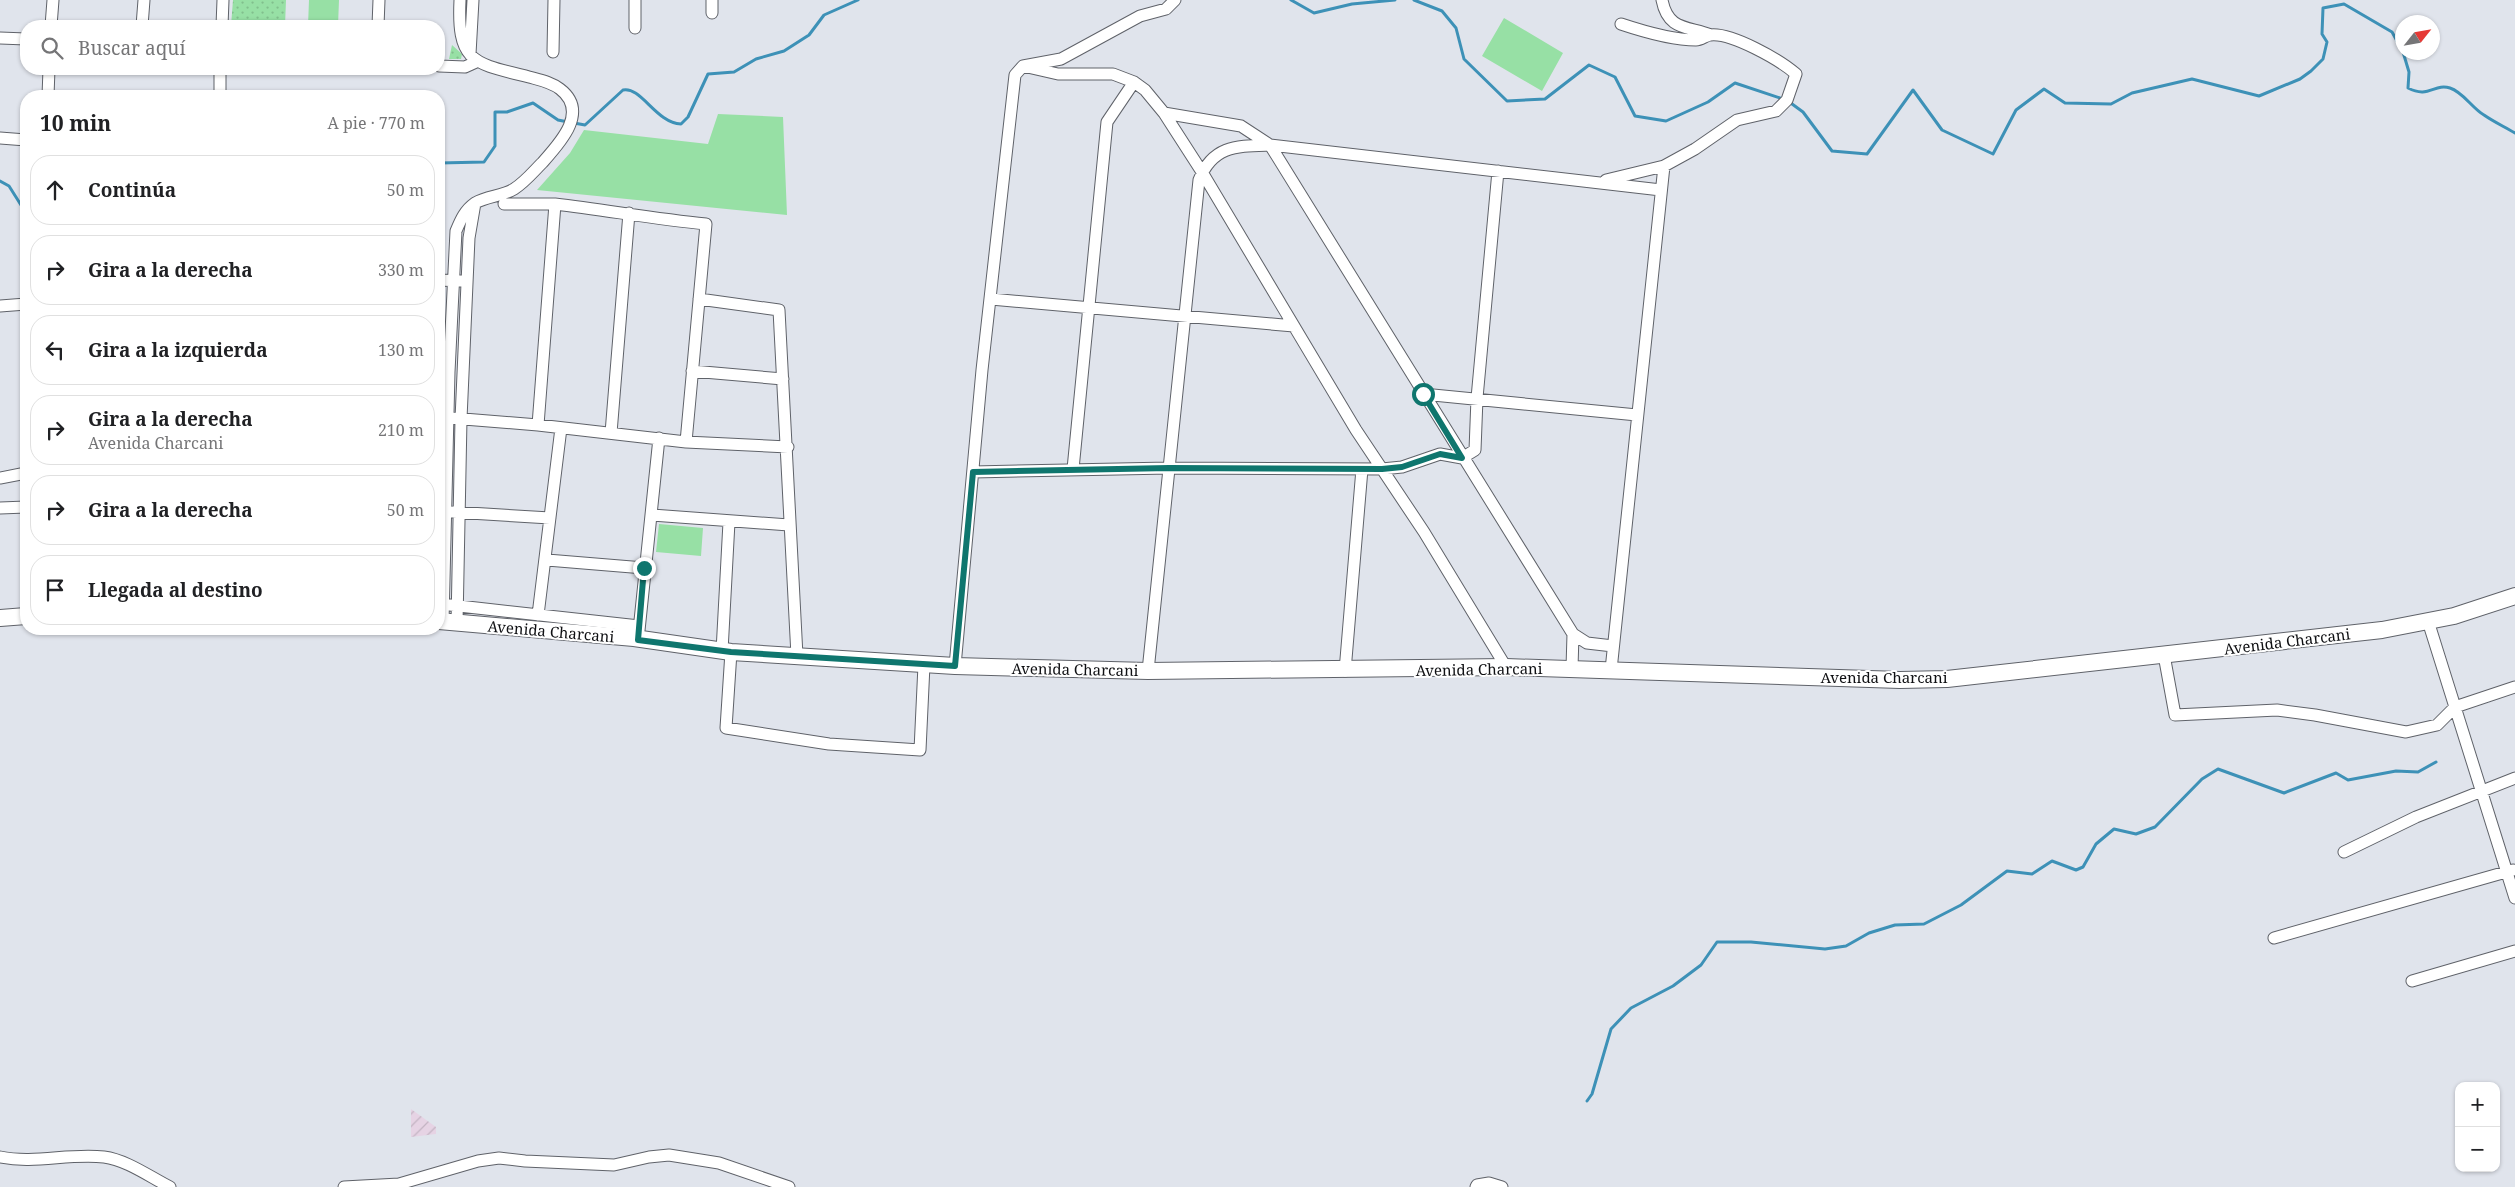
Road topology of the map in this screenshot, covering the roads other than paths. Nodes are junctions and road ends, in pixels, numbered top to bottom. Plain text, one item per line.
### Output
1 (53, 0) edge
2 (144, 0) edge
3 (223, 0) edge
4 (380, 0) edge
5 (460, 0) edge
6 (473, 0) edge
7 (554, 0) edge
8 (635, 0) edge
9 (712, 0) edge
10 (1175, 0) edge
11 (1662, 0) edge
12 (712, 13) dead end
13 (51, 20) edge
14 (142, 20) edge
15 (222, 20) edge
16 (378, 20) edge
17 (1621, 24) dead end
18 (635, 28) dead end
19 (1711, 35) junction
20 (0, 38) edge
21 (20, 40) edge
22 (553, 52) dead end
23 (473, 58) junction
24 (445, 66) edge
25 (1023, 66) junction
26 (49, 75) edge
27 (220, 75) edge
28 (1134, 82) junction
29 (48, 90) edge
30 (220, 90) edge
31 (1164, 113) junction
32 (0, 138) edge
33 (20, 140) edge
34 (1270, 145) junction
35 (1664, 166) junction
36 (1498, 171) junction
37 (1202, 172) junction
38 (1600, 182) junction
39 (1661, 190) junction
40 (476, 203) junction
41 (504, 204) dead end
42 (555, 204) junction
43 (629, 213) junction
44 (445, 280) edge
45 (455, 281) junction
46 (467, 281) junction
47 (699, 299) junction
48 (991, 299) junction
49 (20, 304) edge
50 (0, 306) edge
51 (1088, 308) junction
52 (1186, 317) junction
53 (1294, 326) junction
54 (445, 364) edge
55 (692, 371) junction
56 (445, 372) edge
57 (463, 373) junction
58 (783, 379) junction
59 (1423, 394) junction
60 (1477, 398) junction
61 (1637, 414) junction
62 (445, 418) edge
63 (461, 419) junction
64 (538, 425) junction
65 (560, 428) junction
66 (611, 433) junction
67 (659, 438) junction
68 (686, 442) junction
69 (788, 447) junction
70 (1462, 458) junction
71 (1169, 468) junction
72 (1072, 469) junction
73 (1362, 469) junction
74 (1382, 469) junction
75 (973, 472) junction
76 (20, 474) edge
77 (0, 478) edge
78 (20, 507) edge
79 (0, 508) edge
80 (445, 511) edge
81 (459, 512) junction
82 (652, 515) junction
83 (550, 518) junction
84 (729, 522) junction
85 (789, 525) junction
86 (546, 560) junction
87 (644, 568) junction
88 (2515, 596) edge
89 (445, 604) edge
90 (457, 606) junction
91 (538, 615) junction
92 (20, 616) edge
93 (0, 618) edge
94 (2428, 621) junction
95 (446, 622) edge
96 (638, 633) junction
97 (1572, 634) junction
98 (1612, 646) junction
99 (726, 651) junction
100 (2164, 655) junction
101 (797, 656) junction
102 (924, 665) junction
103 (955, 666) junction
104 (1506, 667) junction
105 (1572, 668) junction
106 (1611, 670) junction
107 (1148, 671) junction
108 (1344, 671) junction
109 (2515, 688) edge
110 (2455, 707) junction
111 (2515, 778) edge
112 (2481, 790) junction
113 (2344, 852) dead end
114 (2511, 871) edge
115 (2515, 898) edge
116 (2274, 938) dead end
117 (2515, 951) edge
118 (2412, 981) dead end
119 (0, 1157) edge
120 (170, 1187) edge
121 (344, 1187) edge
122 (789, 1187) edge
123 (1476, 1187) edge
124 (1502, 1187) edge

1 - 13 street
2 - 14 street
3 - 15 street
4 - 16 street
5 - 23 street
6 - 23 street
7 - 22 street
8 - 18 street
9 - 12 street
10 - 25 street
11 - 19 street
17 - 19 street
19 - 35 street
20 - 21 street
23 - 24 street
23 - 40 street
25 - 28 street
25 - 48 street
26 - 29 street
27 - 30 street
28 - 31 street
28 - 51 street
31 - 34 street
31 - 37 street
32 - 33 street
34 - 36 street
34 - 37 street
34 - 59 street
35 - 38 street
35 - 39 street
36 - 38 street
36 - 60 street
37 - 52 street
37 - 53 street
38 - 39 street
39 - 61 street
40 - 45 street
40 - 46 street
41 - 42 street
42 - 43 street
42 - 64 street
43 - 47 street
43 - 66 street
44 - 45 street
45 - 46 street
45 - 54 street
46 - 57 street
47 - 55 street
47 - 58 street
48 - 51 street
48 - 75 street
49 - 50 street
51 - 52 street
51 - 72 street
52 - 53 street
52 - 71 street
53 - 74 street
55 - 58 street
55 - 68 street
56 - 57 street
57 - 63 street
58 - 69 street
59 - 60 street
59 - 70 street
60 - 61 street
60 - 70 street
61 - 98 street
62 - 63 street
63 - 64 street
63 - 81 street
64 - 65 street
65 - 66 street
65 - 83 street
66 - 67 street
67 - 68 street
67 - 82 street
68 - 69 street
69 - 85 street
70 - 74 street
70 - 97 street
71 - 72 street
71 - 73 street
71 - 107 street
72 - 75 street
73 - 74 street
73 - 108 street
74 - 104 street
75 - 103 street
76 - 77 street
78 - 79 street
80 - 81 street
81 - 83 street
81 - 90 street
82 - 84 street
82 - 87 street
83 - 86 street
84 - 85 street
84 - 99 street
85 - 101 street
86 - 87 street
86 - 91 street
87 - 96 street
88 - 94 main road, Avenida Charcani
89 - 90 street
90 - 91 street
90 - 95 street
91 - 96 street
92 - 93 main road
94 - 100 main road, Avenida Charcani
94 - 110 street
95 - 96 main road, Avenida Charcani
96 - 99 main road, Avenida Charcani
97 - 98 street
97 - 105 street
98 - 106 street
99 - 101 main road, Avenida Charcani
99 - 102 street
100 - 106 main road, Avenida Charcani
100 - 110 street
101 - 102 main road, Avenida Charcani
102 - 103 main road, Avenida Charcani
103 - 107 main road, Avenida Charcani
104 - 105 main road, Avenida Charcani
104 - 108 main road, Avenida Charcani
105 - 106 main road, Avenida Charcani
107 - 108 main road, Avenida Charcani
109 - 110 street
110 - 112 street
111 - 112 street
112 - 113 street
112 - 114 street
114 - 115 street
114 - 116 street
117 - 118 street
119 - 120 street
121 - 122 street
123 - 124 street

